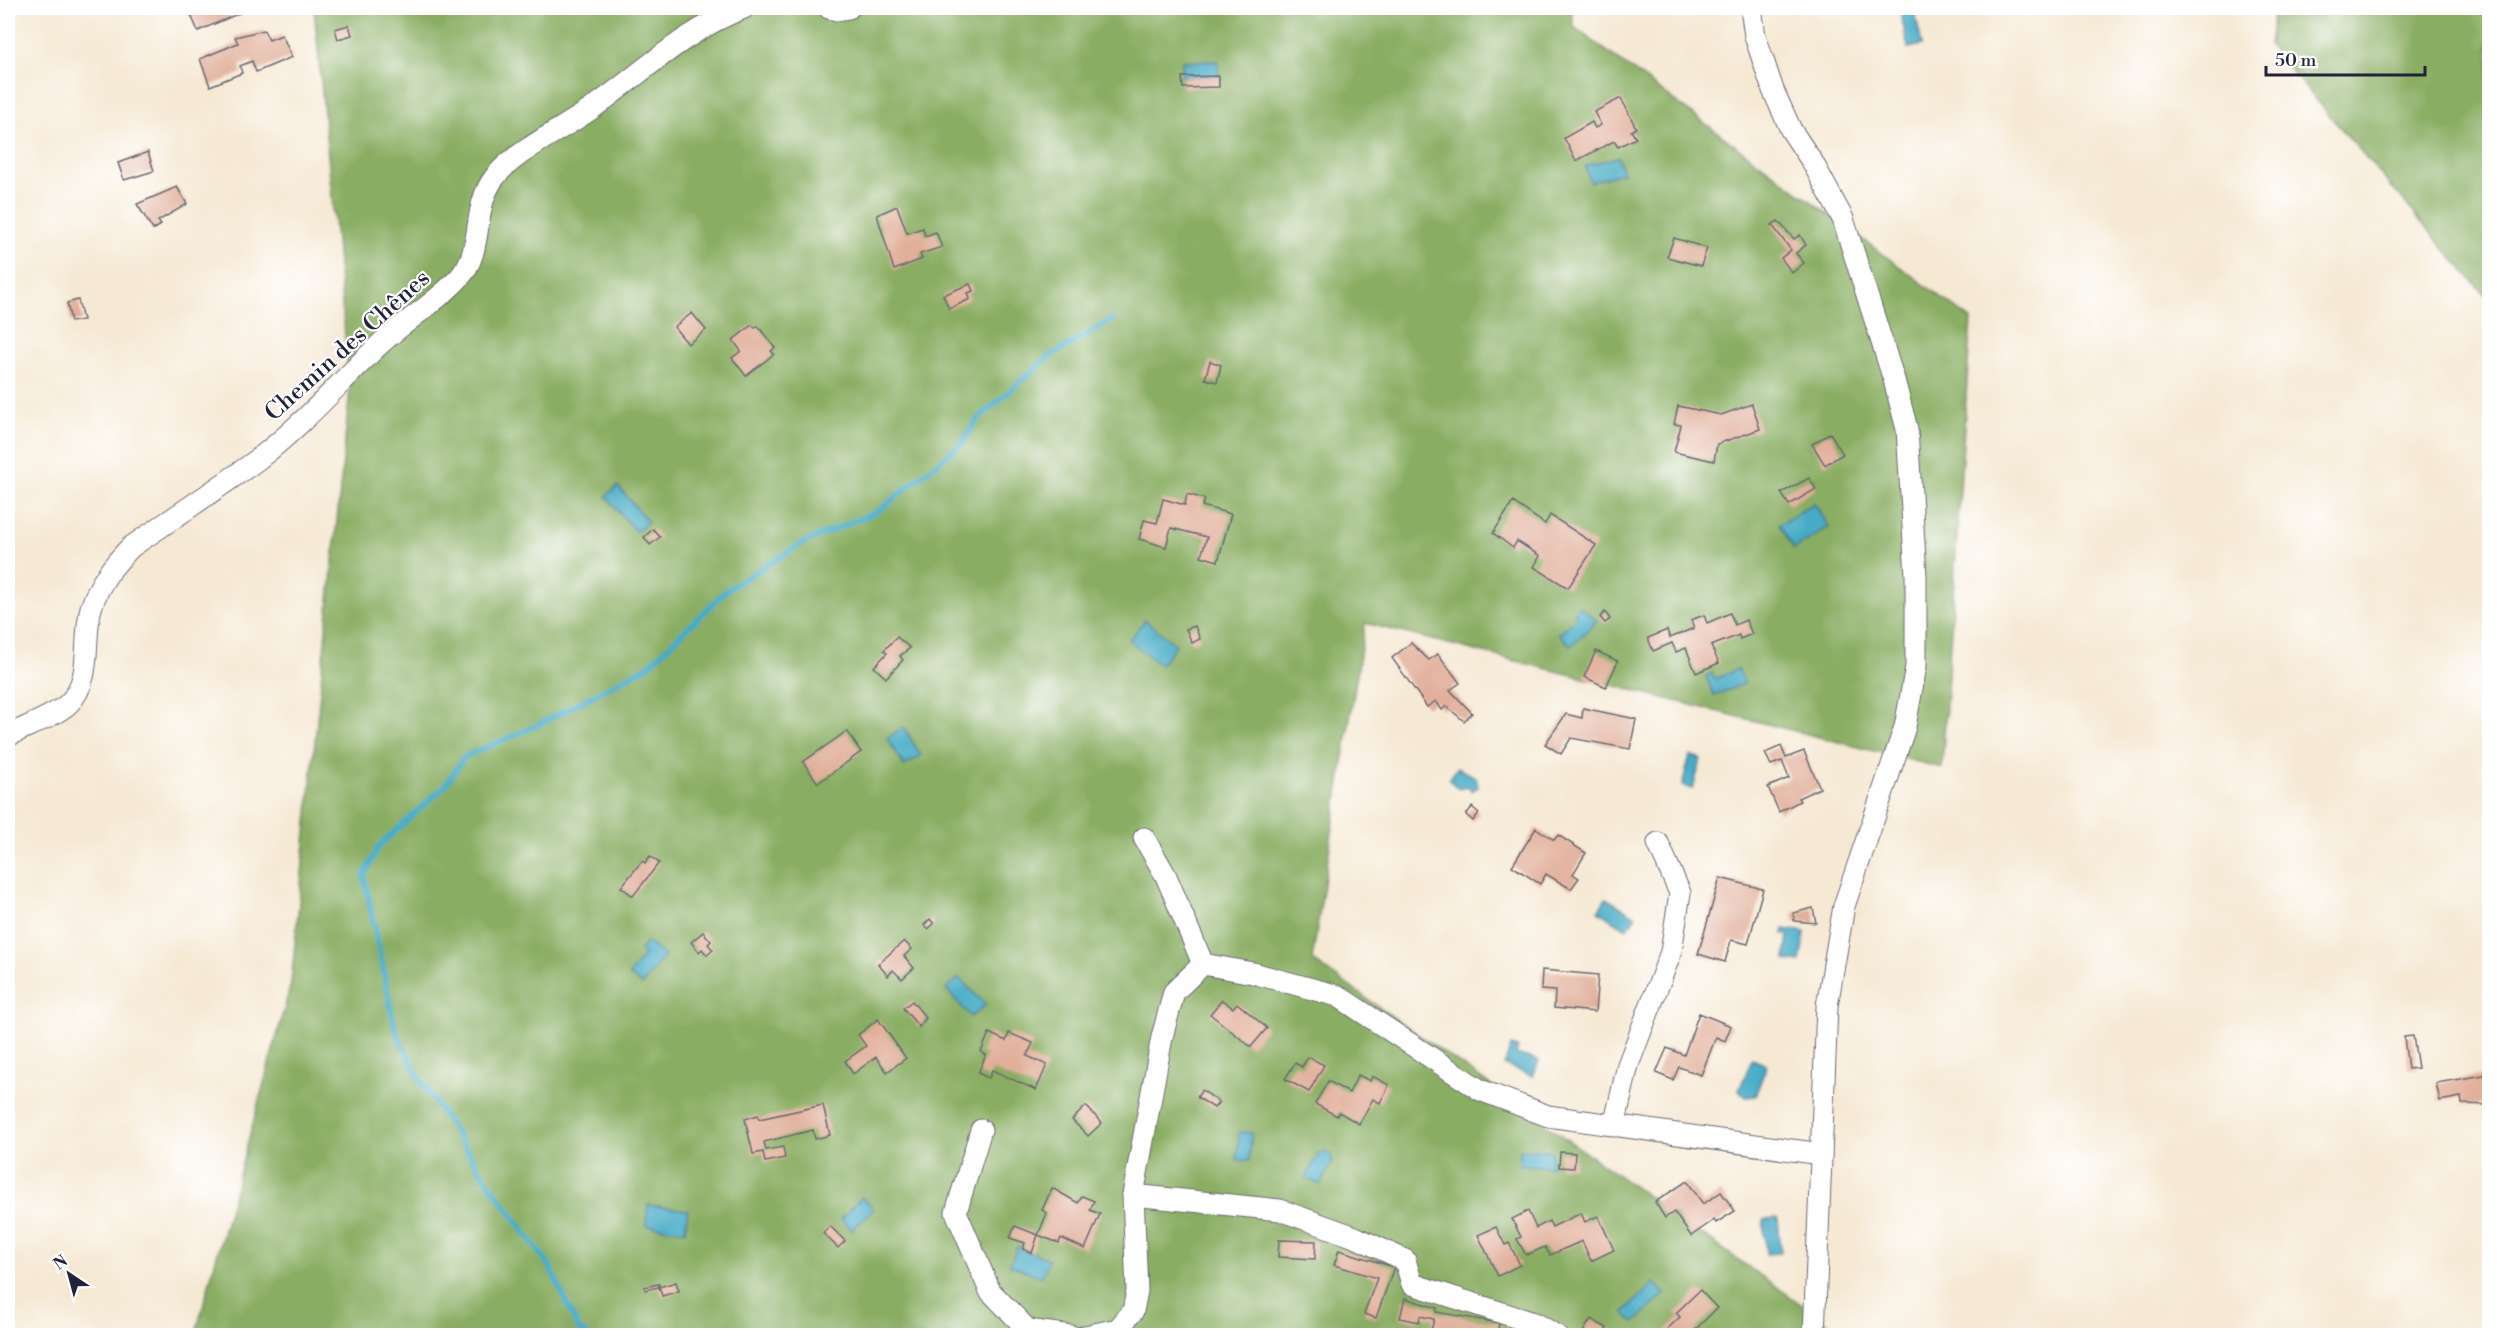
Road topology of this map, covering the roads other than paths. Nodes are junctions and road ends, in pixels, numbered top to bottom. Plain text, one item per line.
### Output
1 (744, 8) edge
2 (829, 8) edge
3 (849, 8) edge
4 (1751, 8) edge
5 (8, 736) edge
6 (1144, 838) dead end
7 (1658, 843) dead end
8 (1203, 964) junction
9 (1614, 1126) junction
10 (981, 1130) dead end
11 (1821, 1154) junction
12 (1133, 1195) junction
13 (1071, 1335) edge
14 (1085, 1335) edge
15 (1557, 1335) edge
16 (1814, 1335) edge

1 - 5 street, Chemin des Chênes
2 - 3 street
4 - 11 street
6 - 8 street
7 - 9 street
8 - 9 street
8 - 12 street
9 - 11 street
10 - 13 street
11 - 16 street
12 - 14 street
12 - 15 street

